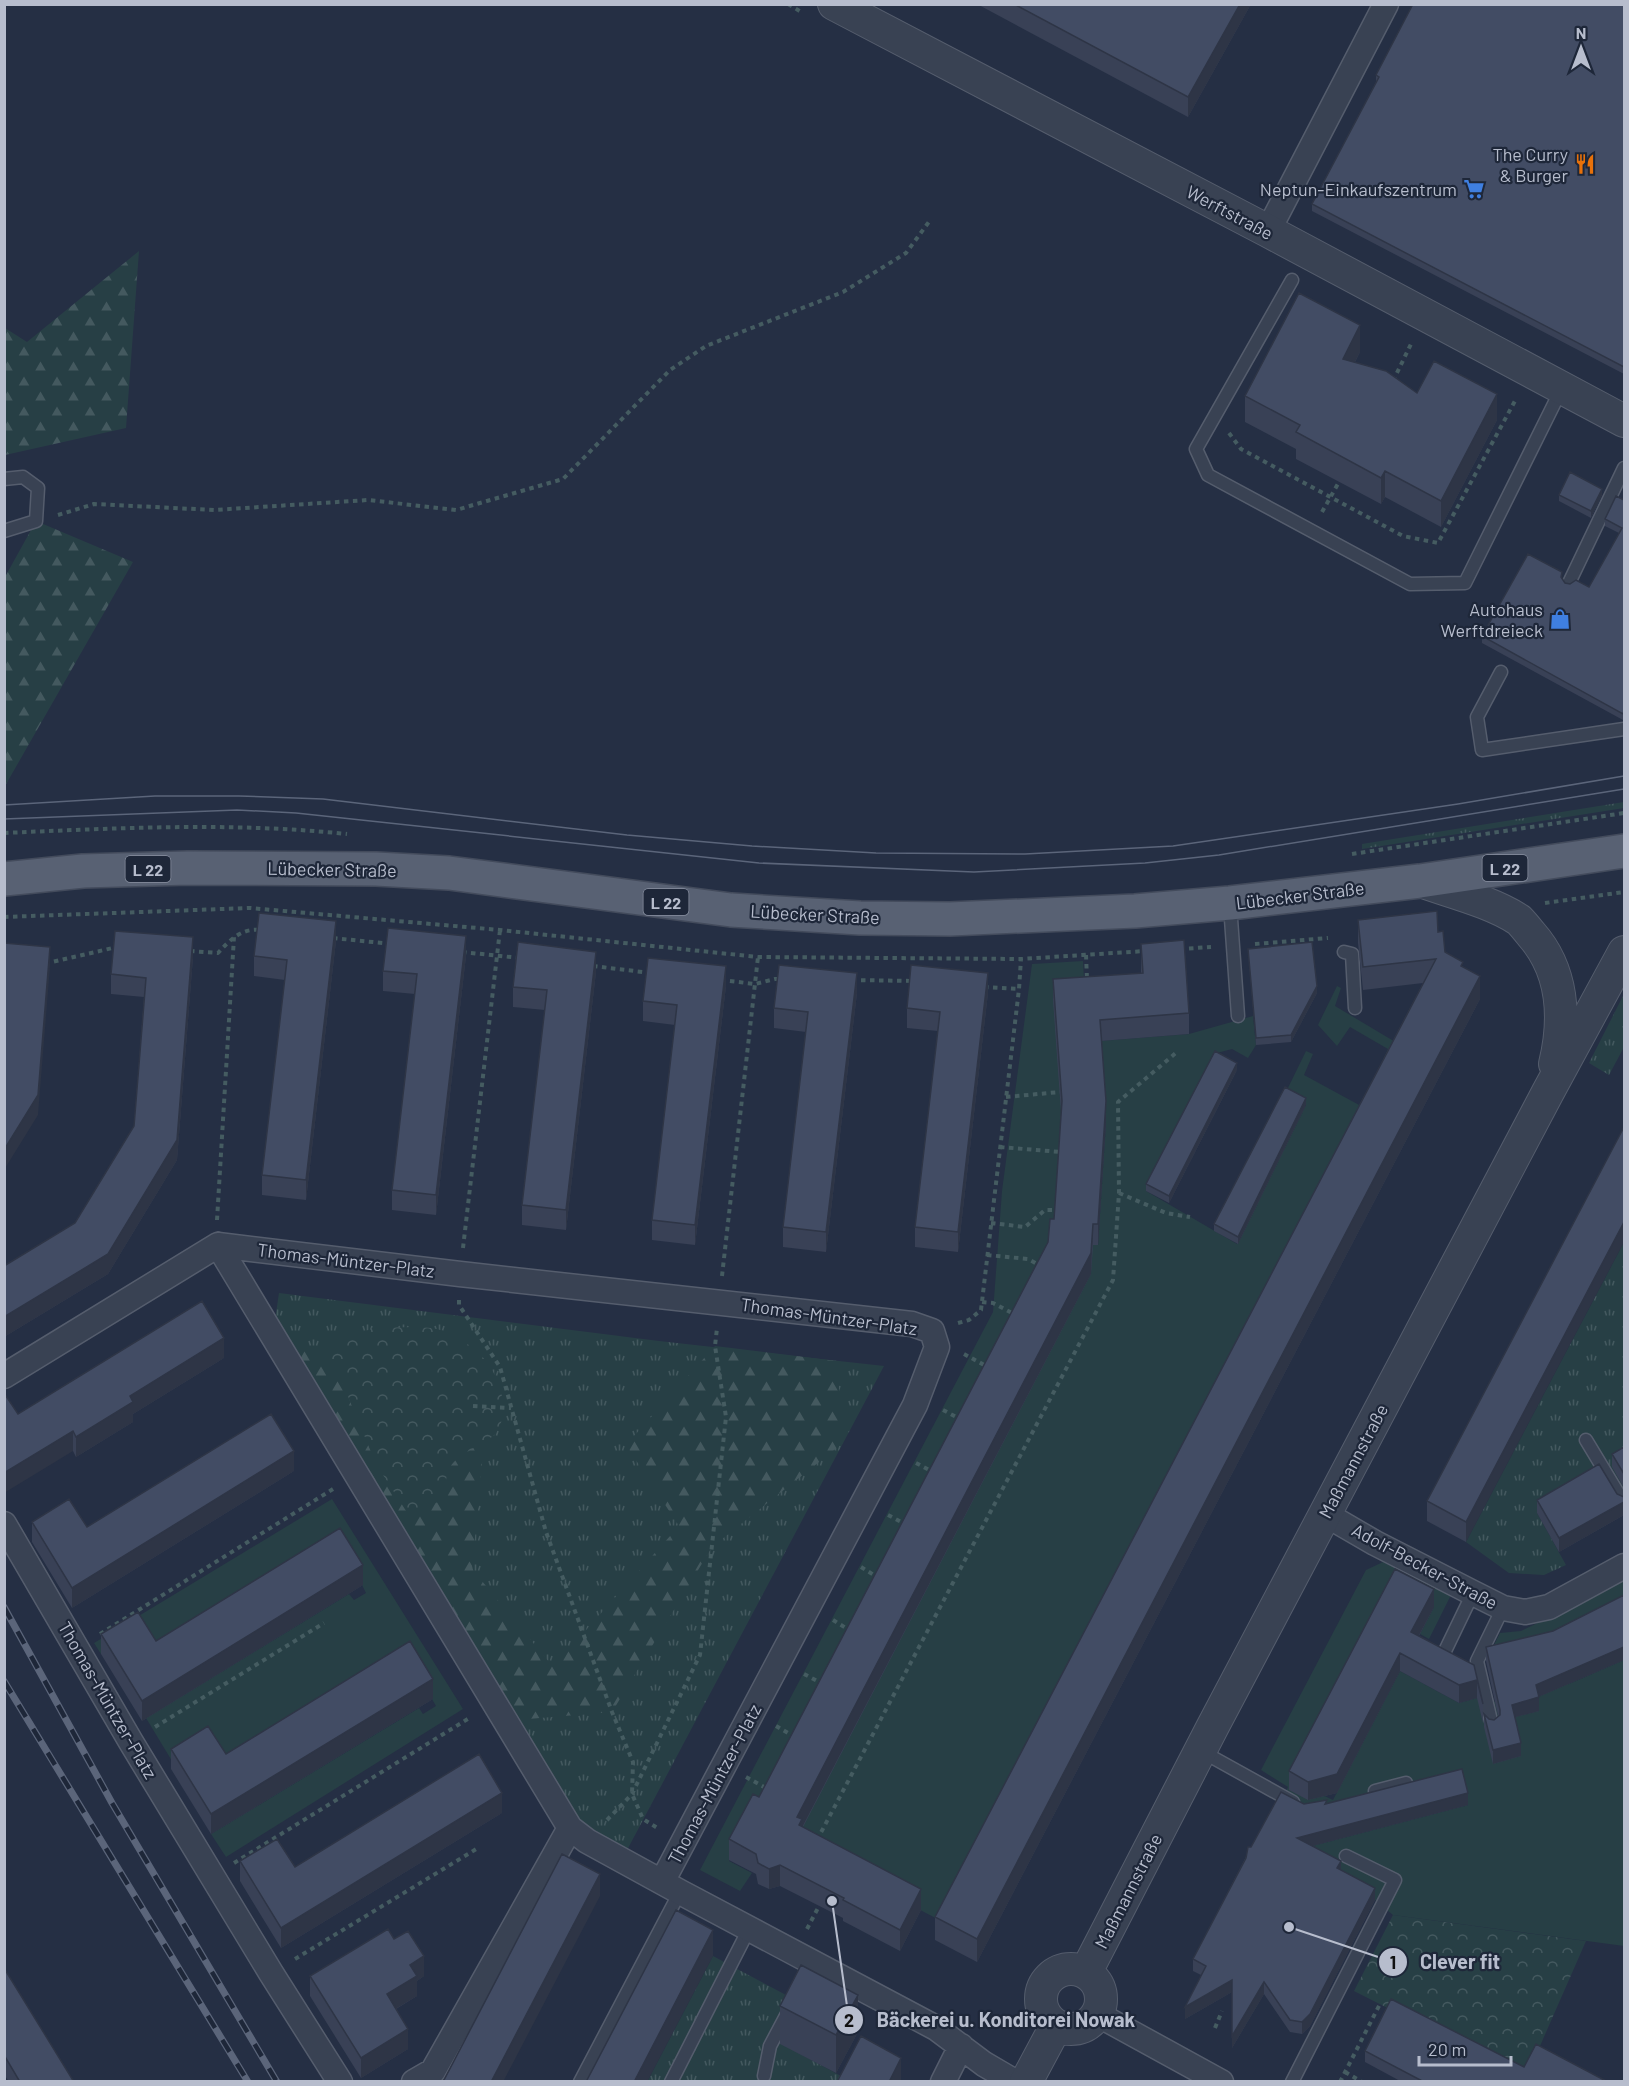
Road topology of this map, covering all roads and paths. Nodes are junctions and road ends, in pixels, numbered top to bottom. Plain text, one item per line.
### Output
1 (834, 4) edge
2 (1386, 4) edge
3 (931, 219) dead end
4 (1268, 231) junction
5 (1292, 280) dead end
6 (1411, 344) dead end
7 (1391, 386) edge
8 (1562, 388) junction
9 (1516, 399) dead end
10 (1624, 421) edge
11 (1228, 432) dead end
12 (1624, 468) edge
13 (4, 479) edge
14 (1339, 482) edge
15 (1330, 497) junction
16 (36, 521) junction
17 (1311, 530) junction
18 (4, 531) edge
19 (1569, 583) edge
20 (1501, 672) dead end
21 (1624, 729) edge
22 (1624, 813) edge
23 (4, 833) edge
24 (358, 836) dead end
25 (1624, 851) edge
26 (1351, 854) dead end
27 (4, 879) edge
28 (1420, 881) junction
29 (1230, 903) junction
30 (500, 930) dead end
31 (265, 931) edge
32 (234, 935) junction
33 (322, 937) edge
34 (404, 945) edge
35 (127, 947) edge
36 (184, 951) edge
37 (462, 952) edge
38 (1344, 952) dead end
39 (1624, 952) edge
40 (496, 955) junction
41 (1086, 955) dead end
42 (758, 957) dead end
43 (532, 959) edge
44 (1021, 959) dead end
45 (40, 962) edge
46 (590, 966) edge
47 (661, 974) edge
48 (786, 979) edge
49 (720, 980) edge
50 (845, 980) edge
51 (915, 981) edge
52 (755, 984) junction
53 (973, 986) edge
54 (1019, 989) junction
55 (1088, 989) edge
56 (1355, 1008) dead end
57 (1239, 1016) dead end
58 (1176, 1052) dead end
59 (1060, 1092) edge
60 (1548, 1092) junction
61 (1006, 1097) junction
62 (1000, 1147) junction
63 (1060, 1152) edge
64 (1119, 1193) junction
65 (1056, 1210) edge
66 (1190, 1216) dead end
67 (991, 1223) junction
68 (218, 1245) junction
69 (987, 1255) junction
70 (1045, 1268) edge
71 (460, 1274) junction
72 (720, 1301) junction
73 (982, 1302) junction
74 (1020, 1317) edge
75 (932, 1331) junction
76 (4, 1376) edge
77 (473, 1406) dead end
78 (511, 1408) junction
79 (1586, 1440) dead end
80 (356, 1474) junction
81 (1624, 1503) edge
82 (1325, 1514) junction
83 (4, 1524) edge
84 (1624, 1566) edge
85 (1473, 1593) junction
86 (1503, 1608) junction
87 (324, 1623) dead end
88 (78, 1647) junction
89 (1445, 1651) edge
90 (494, 1702) junction
91 (1491, 1725) edge
92 (131, 1742) junction
93 (1200, 1750) junction
94 (1406, 1783) edge
95 (632, 1794) junction
96 (1362, 1795) edge
97 (1307, 1809) edge
98 (578, 1834) junction
99 (683, 1843) junction
100 (816, 1844) edge
101 (478, 1848) dead end
102 (1346, 1856) dead end
103 (213, 1876) junction
104 (671, 1887) junction
105 (749, 1929) junction
106 (1086, 1972) junction
107 (271, 1973) junction
108 (793, 2000) edge
109 (1380, 2004) dead end
110 (1222, 2011) dead end
111 (1097, 2014) junction
112 (1056, 2026) junction
113 (1215, 2028) dead end
114 (961, 2046) junction
115 (1345, 2072) junction
116 (764, 2076) dead end
117 (340, 2082) edge
118 (414, 2082) edge
119 (580, 2082) edge
120 (671, 2082) edge
121 (943, 2082) edge
122 (1015, 2082) edge
123 (1026, 2082) edge
124 (1221, 2082) edge
125 (1292, 2082) edge
126 (1340, 2082) edge
127 (1362, 2082) edge

1 - 4 street, Werftstraße
2 - 4 street
3 - 16 path
4 - 8 street, Werftstraße
5 - 17 lane
6 - 7 path
8 - 10 street, Werftstraße
8 - 17 lane
9 - 15 path
11 - 15 path
12 - 19 lane
13 - 16 lane
14 - 15 path
15 - 17 path
16 - 18 lane
20 - 21 lane
22 - 26 path
23 - 24 path
25 - 28 main road, Lübecker Straße / L 22
27 - 29 main road, Lübecker Straße / L 22
28 - 29 main road, Lübecker Straße / L 22
28 - 60 street
29 - 57 lane
30 - 40 path
31 - 32 path
32 - 36 path
32 - 68 path
33 - 34 path
35 - 45 path
37 - 40 path
38 - 56 lane
39 - 60 street, Maßmannstraße
40 - 43 path
40 - 71 path
41 - 55 path
42 - 52 path
44 - 54 path
46 - 47 path
48 - 52 path
49 - 52 path
50 - 51 path
52 - 72 path
53 - 54 path
54 - 61 path
58 - 64 path
59 - 61 path
60 - 82 street, Maßmannstraße
61 - 62 path
62 - 63 path
62 - 67 path
64 - 66 path
64 - 100 path
65 - 67 path
67 - 69 path
68 - 71 street, Thomas-Müntzer-Platz
68 - 76 street
68 - 80 street, Thomas-Müntzer-Platz
69 - 70 path
69 - 73 path
71 - 72 street, Thomas-Müntzer-Platz
71 - 78 path
72 - 75 street, Thomas-Müntzer-Platz
72 - 95 path
73 - 74 path
73 - 75 path
75 - 99 street, Thomas-Müntzer-Platz
77 - 78 path
78 - 95 path
79 - 81 lane
80 - 88 path
80 - 90 street, Thomas-Müntzer-Platz
82 - 85 street, Adolf-Becker-Straße
82 - 93 street, Maßmannstraße
83 - 88 street, Thomas-Müntzer-Platz
84 - 86 street, Adolf-Becker-Straße
85 - 86 street, Adolf-Becker-Straße
85 - 89 lane
86 - 91 lane
87 - 92 path
88 - 92 street, Thomas-Müntzer-Platz
90 - 98 street, Thomas-Müntzer-Platz
90 - 103 path
92 - 103 street, Thomas-Müntzer-Platz
93 - 97 lane
93 - 106 street, Maßmannstraße
94 - 96 lane
95 - 98 path
95 - 99 path
98 - 104 street, Thomas-Müntzer-Platz
98 - 118 street
99 - 104 street, Thomas-Müntzer-Platz
101 - 107 path
102 - 125 lane
103 - 107 street, Thomas-Müntzer-Platz
104 - 105 street, Thomas-Müntzer-Platz
104 - 119 lane
105 - 114 street, Thomas-Müntzer-Platz
105 - 120 lane
106 - 111 street
106 - 112 street
107 - 117 street, Thomas-Müntzer-Platz
108 - 116 lane
109 - 115 path
110 - 113 path
111 - 112 street
111 - 124 street
112 - 123 street
114 - 121 street
114 - 122 street, Thomas-Müntzer-Platz
115 - 126 path
115 - 127 path

